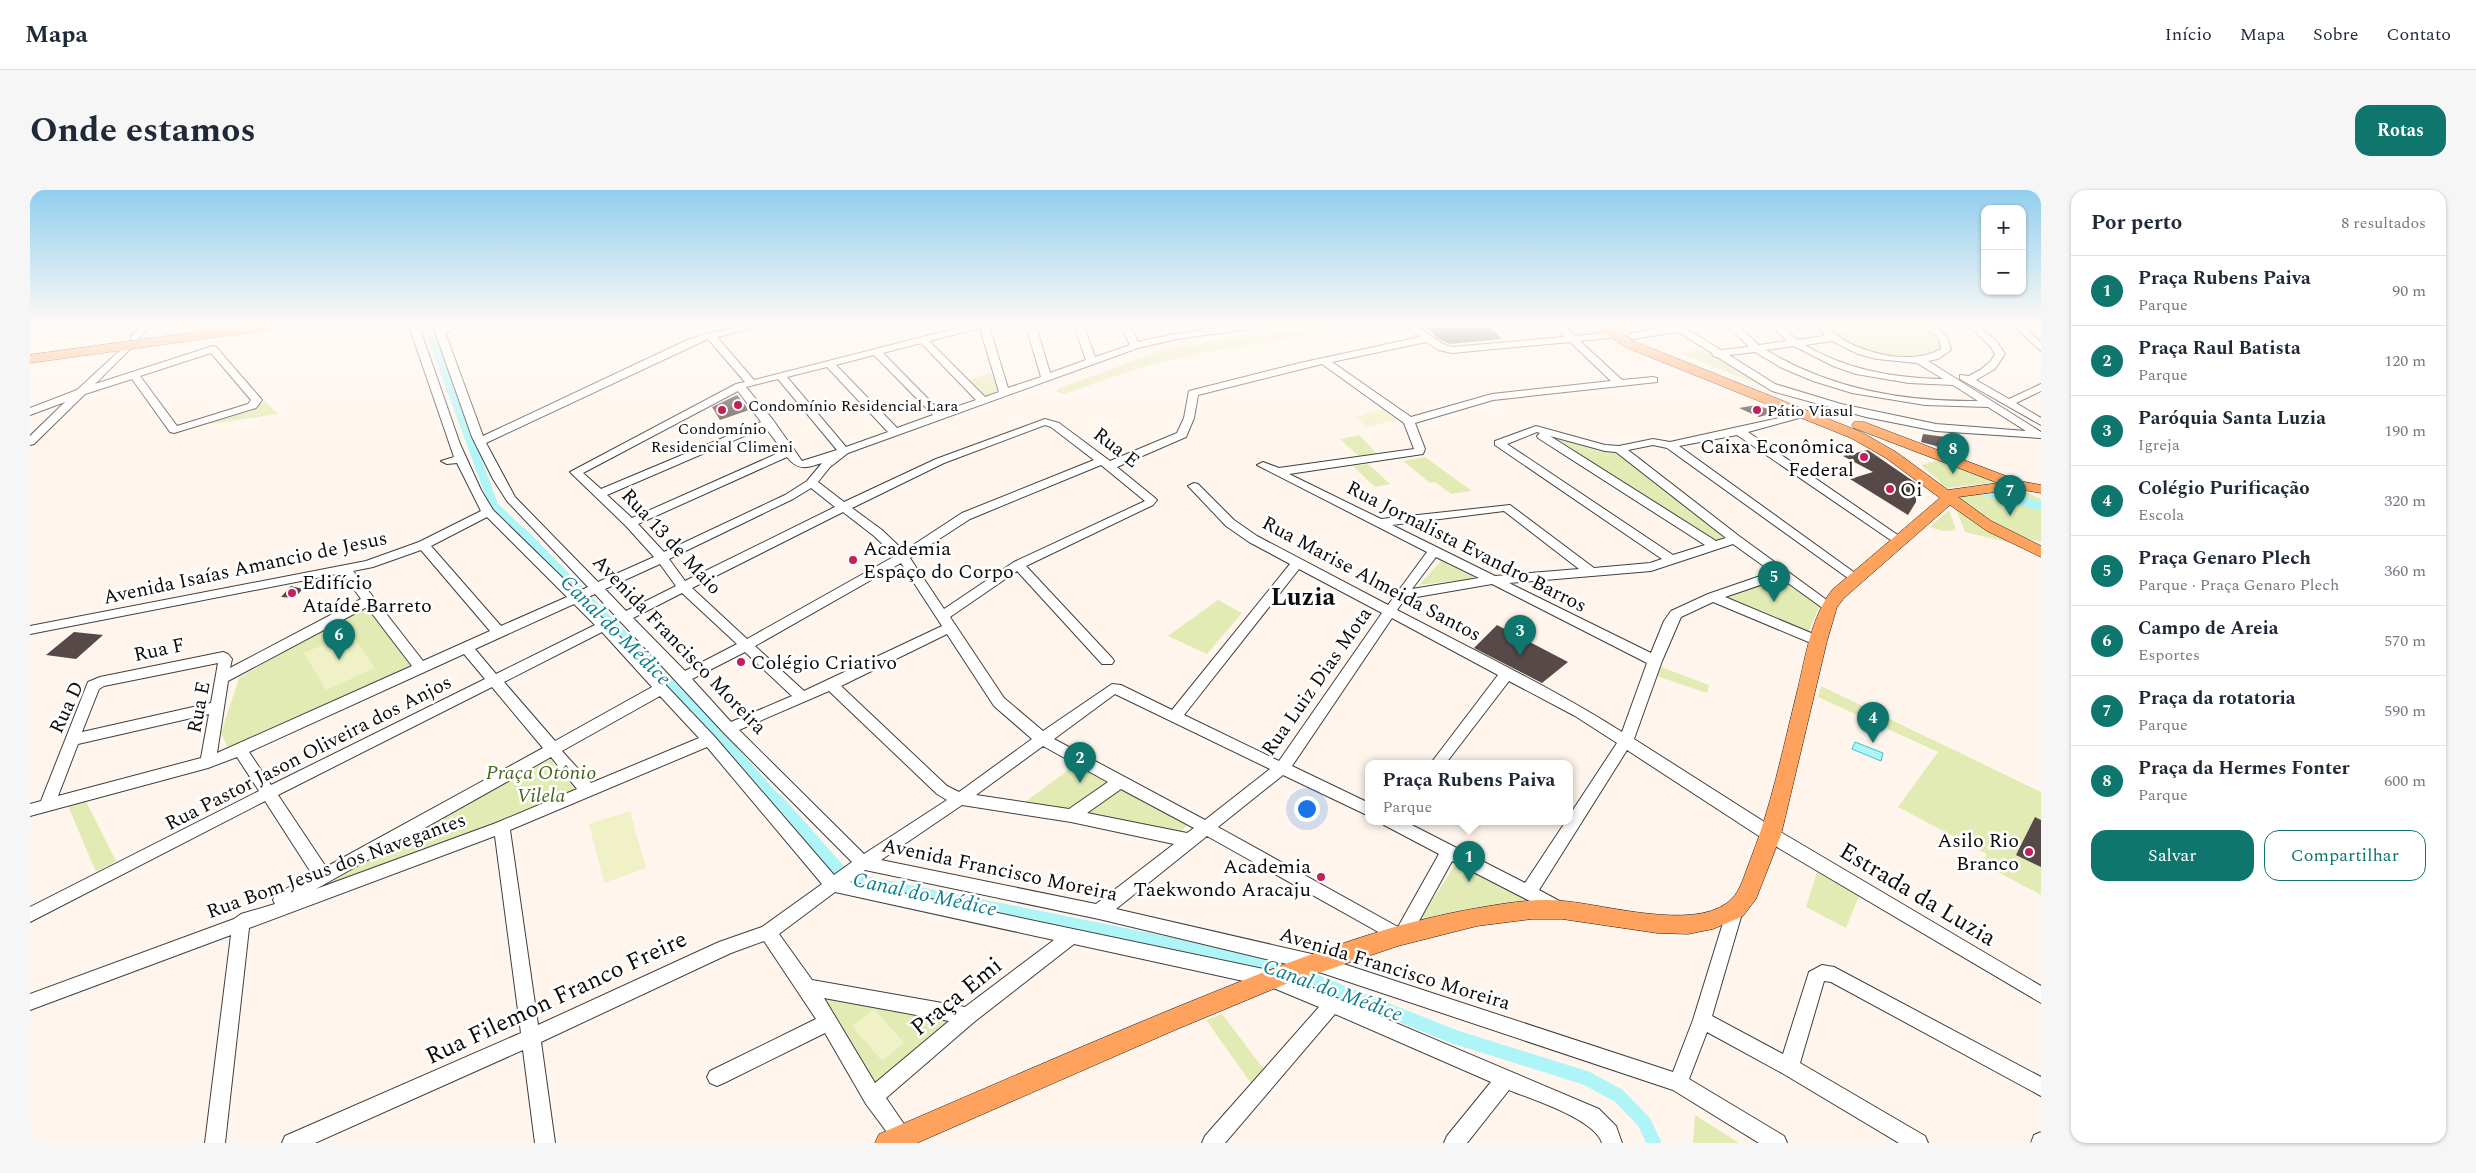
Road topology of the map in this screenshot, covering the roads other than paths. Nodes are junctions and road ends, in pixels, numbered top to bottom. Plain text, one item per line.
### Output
1 (103, 370) edge
2 (145, 370) edge
3 (233, 370) edge
4 (427, 370) edge
5 (454, 370) edge
6 (630, 370) edge
7 (741, 370) edge
8 (804, 370) edge
9 (836, 370) edge
10 (895, 370) edge
11 (953, 370) edge
12 (997, 370) edge
13 (1044, 370) edge
14 (1068, 370) edge
15 (1285, 370) edge
16 (1337, 370) edge
17 (1606, 370) edge
18 (1698, 370) edge
19 (1713, 370) edge
20 (1744, 370) edge
21 (1798, 370) edge
22 (1860, 370) edge
23 (1937, 370) edge
24 (1954, 370) edge
25 (1989, 370) edge
26 (134, 374) junction
27 (781, 376) junction
28 (1046, 378) junction
29 (1969, 379) junction
30 (1653, 380) dead end
31 (1956, 382) junction
32 (751, 383) junction
33 (1619, 383) junction
34 (1768, 385) junction
35 (740, 386) junction
36 (2041, 387) edge
37 (81, 392) junction
38 (1004, 393) junction
39 (983, 400) junction
40 (2009, 403) junction
41 (1991, 404) junction
42 (1803, 409) junction
43 (30, 412) edge
44 (939, 416) junction
45 (1409, 421) junction
46 (769, 422) junction
47 (2041, 422) edge
48 (1533, 430) junction
49 (1739, 431) junction
50 (894, 432) junction
51 (2040, 435) edge
52 (30, 442) edge
53 (480, 442) junction
54 (1670, 445) junction
55 (1618, 449) junction
56 (844, 451) junction
57 (788, 453) junction
58 (1106, 463) junction
59 (1263, 465) dead end
60 (1276, 472) junction
61 (811, 483) junction
62 (2018, 485) junction
63 (1194, 486) dead end
64 (2041, 490) edge
65 (599, 494) junction
66 (1949, 496) junction
67 (2041, 496) edge
68 (1506, 507) joint
69 (844, 508) junction
70 (488, 512) junction
71 (630, 523) junction
72 (1379, 523) junction
73 (1734, 538) junction
74 (1899, 540) junction
75 (1714, 545) junction
76 (423, 546) junction
77 (2037, 548) edge
78 (1434, 551) junction
79 (903, 557) junction
80 (662, 558) junction
81 (1672, 561) junction
82 (1298, 563) junction
83 (1018, 565) junction
84 (346, 570) junction
85 (1590, 571) junction
86 (1781, 573) junction
87 (1856, 578) junction
88 (1494, 580) junction
89 (683, 587) junction
90 (594, 589) junction
91 (1403, 595) junction
92 (576, 597) junction
93 (1713, 597) junction
94 (369, 600) junction
95 (1829, 606) junction
96 (1389, 612) junction
97 (624, 617) junction
98 (948, 621) junction
99 (604, 626) junction
100 (30, 630) edge
101 (499, 633) junction
102 (1818, 641) junction
103 (747, 645) junction
104 (467, 648) junction
105 (226, 659) joint
106 (1107, 661) dead end
107 (1655, 661) junction
108 (421, 669) junction
109 (1508, 672) junction
110 (224, 677) junction
111 (683, 678) junction
112 (494, 681) junction
113 (100, 682) joint
114 (831, 685) junction
115 (660, 689) junction
116 (802, 697) junction
117 (217, 707) junction
118 (1175, 716) junction
119 (729, 729) junction
120 (1042, 739) junction
121 (72, 740) junction
122 (709, 740) junction
123 (1626, 740) junction
124 (552, 749) junction
125 (240, 750) junction
126 (1440, 760) edge
127 (208, 762) junction
128 (1283, 768) junction
129 (1119, 782) junction
130 (589, 792) junction
131 (268, 793) junction
132 (960, 799) junction
133 (47, 805) junction
134 (1365, 808) edge
135 (30, 810) edge
136 (1072, 816) junction
137 (1573, 823) edge
138 (1399, 825) edge
139 (1572, 825) edge
140 (502, 827) junction
141 (1205, 827) junction
142 (1771, 834) junction
143 (1188, 840) junction
144 (1449, 852) junction
145 (862, 864) junction
146 (323, 877) junction
147 (835, 884) junction
148 (1528, 893) junction
149 (1562, 910) junction
150 (1735, 910) junction
151 (1099, 912) junction
152 (30, 915) edge
153 (241, 922) junction
154 (768, 932) junction
155 (1072, 936) junction
156 (1400, 936) junction
157 (1314, 964) junction
158 (1275, 978) junction
159 (806, 987) junction
160 (2041, 995) edge
161 (30, 1002) edge
162 (1332, 1005) junction
163 (968, 1016) junction
164 (1702, 1020) junction
165 (827, 1023) junction
166 (530, 1038) junction
167 (1789, 1066) junction
168 (717, 1077) dead end
169 (1506, 1078) junction
170 (1678, 1083) junction
171 (2041, 1088) edge
172 (873, 1097) junction
173 (898, 1141) edge
174 (215, 1143) edge
175 (292, 1143) edge
176 (545, 1143) edge
177 (1212, 1143) edge
178 (1454, 1143) edge
179 (1612, 1143) edge
180 (1777, 1143) edge
181 (1918, 1143) edge

1 - 37 street
2 - 26 street
3 - 26 street
4 - 70 street
5 - 53 street, Avenida Francisco Moreira
6 - 53 street
7 - 32 street
8 - 27 street
9 - 50 street
10 - 44 street
11 - 39 street
12 - 38 street
13 - 28 street
14 - 28 street
15 - 58 street
16 - 45 street
17 - 33 street
18 - 42 main road
19 - 42 main road
20 - 34 street
21 - 41 street
22 - 31 street
23 - 31 street
24 - 29 street
25 - 29 street
26 - 37 street
27 - 32 street
27 - 56 street
28 - 38 street
29 - 40 street
30 - 33 street
31 - 41 street
32 - 35 street
33 - 45 street
34 - 42 street
34 - 51 street
35 - 46 street
35 - 65 street, Rua 13 de Maio
36 - 40 street
37 - 43 street
37 - 52 street
38 - 39 street
39 - 44 street
40 - 47 street
41 - 51 street
42 - 49 street
42 - 62 main road
42 - 66 main road
44 - 50 street
45 - 60 street
46 - 57 street
46 - 65 street
48 - 55 street
48 - 75 street
48 - 81 street
49 - 54 street
49 - 74 street
50 - 56 street
53 - 90 street, Avenida Francisco Moreira
54 - 55 street
54 - 87 street
55 - 73 street
56 - 57 street
56 - 61 street
57 - 71 street
58 - 69 street, Rua E
58 - 79 street
58 - 83 street, Rua E
59 - 60 street, Rua Jornalista Evandro Barros
60 - 72 street, Rua Jornalista Evandro Barros
61 - 69 street
61 - 80 street
62 - 64 main road
62 - 66 main road
62 - 67 main road
63 - 82 street, Rua Marise Almeida Santos
65 - 71 street, Rua 13 de Maio
66 - 74 main road
66 - 77 main road
68 - 72 street
68 - 85 street
69 - 79 street
69 - 89 street
70 - 76 street, Avenida Isaías Amancio de Jesus
70 - 92 street
71 - 80 street, Rua 13 de Maio
72 - 78 street, Rua Jornalista Evandro Barros
73 - 75 street
73 - 86 street
74 - 87 main road
75 - 81 street
76 - 84 street, Avenida Isaías Amancio de Jesus
76 - 101 street
78 - 88 street, Rua Jornalista Evandro Barros
78 - 91 street, Rua Luiz Dias Mota
79 - 98 street
79 - 103 street
80 - 89 street, Rua 13 de Maio
80 - 90 street
81 - 85 street
82 - 96 street, Rua Marise Almeida Santos
82 - 118 street
83 - 98 street
83 - 106 street
84 - 94 street
84 - 100 street, Avenida Isaías Amancio de Jesus
85 - 88 street
86 - 93 street
86 - 95 street
87 - 95 main road
88 - 91 street
88 - 107 street, Rua Jornalista Evandro Barros
89 - 97 street
89 - 103 street, Rua 13 de Maio
90 - 92 street
90 - 97 street, Avenida Francisco Moreira
91 - 96 street, Rua Luiz Dias Mota
92 - 99 street
92 - 101 street
93 - 102 street
93 - 107 street
94 - 108 street
94 - 110 street
95 - 102 main road
96 - 109 street, Rua Marise Almeida Santos
96 - 128 street, Rua Luiz Dias Mota
97 - 111 street, Avenida Francisco Moreira
98 - 114 street
98 - 120 street
99 - 112 street, Rua Pastor Jason Oliveira dos Anjos
99 - 115 street
101 - 104 street
102 - 142 main road
103 - 111 street
103 - 116 street, Rua 13 de Maio
104 - 108 street
104 - 112 street
105 - 110 street, Rua E
105 - 113 street, Rua F
107 - 123 street
108 - 125 street
109 - 123 street, Rua Marise Almeida Santos
109 - 126 street
110 - 117 street, Rua E
111 - 119 street, Avenida Francisco Moreira
112 - 124 street
112 - 131 street, Rua Pastor Jason Oliveira dos Anjos
113 - 121 street, Rua D
114 - 116 street
114 - 132 street
115 - 122 street
115 - 124 street
116 - 119 street
117 - 121 street
117 - 127 street, Rua E
118 - 120 street, Rua Filemon Franco Freire
118 - 128 street
119 - 145 street, Avenida Francisco Moreira
120 - 129 street
120 - 132 street, Rua Filemon Franco Freire
121 - 133 street, Rua D
122 - 130 street, Rua Bom Jesus dos Navegantes
122 - 147 street
123 - 137 street
123 - 142 street, Rua Marise Almeida Santos
124 - 130 street
124 - 146 street
125 - 127 street
125 - 131 street
127 - 133 street
128 - 134 street
128 - 141 street, Rua Luiz Dias Mota
129 - 136 street
129 - 141 street
130 - 140 street, Rua Bom Jesus dos Navegantes
131 - 146 street
131 - 152 street, Rua Pastor Jason Oliveira dos Anjos
132 - 136 street
132 - 145 street, Rua Filemon Franco Freire
133 - 135 street
136 - 143 street
138 - 144 street
139 - 148 street
140 - 153 street, Rua Bom Jesus dos Navegantes
140 - 166 street
141 - 143 street, Rua Luiz Dias Mota
141 - 156 street
142 - 150 main road
142 - 160 street, Estrada da Luzia
143 - 151 street, Rua Luiz Dias Mota
144 - 148 street
144 - 156 street
145 - 147 street, Rua Filemon Franco Freire
145 - 151 street, Avenida Francisco Moreira
146 - 153 street
147 - 154 street, Rua Filemon Franco Freire
147 - 155 street
148 - 149 street
149 - 150 main road
149 - 156 main road
150 - 164 street
151 - 157 street, Avenida Francisco Moreira
153 - 161 street, Rua Bom Jesus dos Navegantes
153 - 174 street
154 - 159 street
154 - 166 street, Rua Filemon Franco Freire
155 - 158 street
155 - 163 street, Praça Emi
156 - 157 main road
157 - 158 main road
157 - 170 street, Avenida Francisco Moreira
158 - 162 street
158 - 173 main road
159 - 163 street
159 - 165 street
162 - 169 street
162 - 177 street
163 - 172 street, Praça Emi
164 - 167 street
164 - 170 street
165 - 168 street
165 - 172 street
166 - 175 street, Rua Filemon Franco Freire
166 - 176 street
167 - 171 street
167 - 181 street
169 - 178 street
169 - 179 street
170 - 180 street, Avenida Francisco Moreira
172 - 173 street

